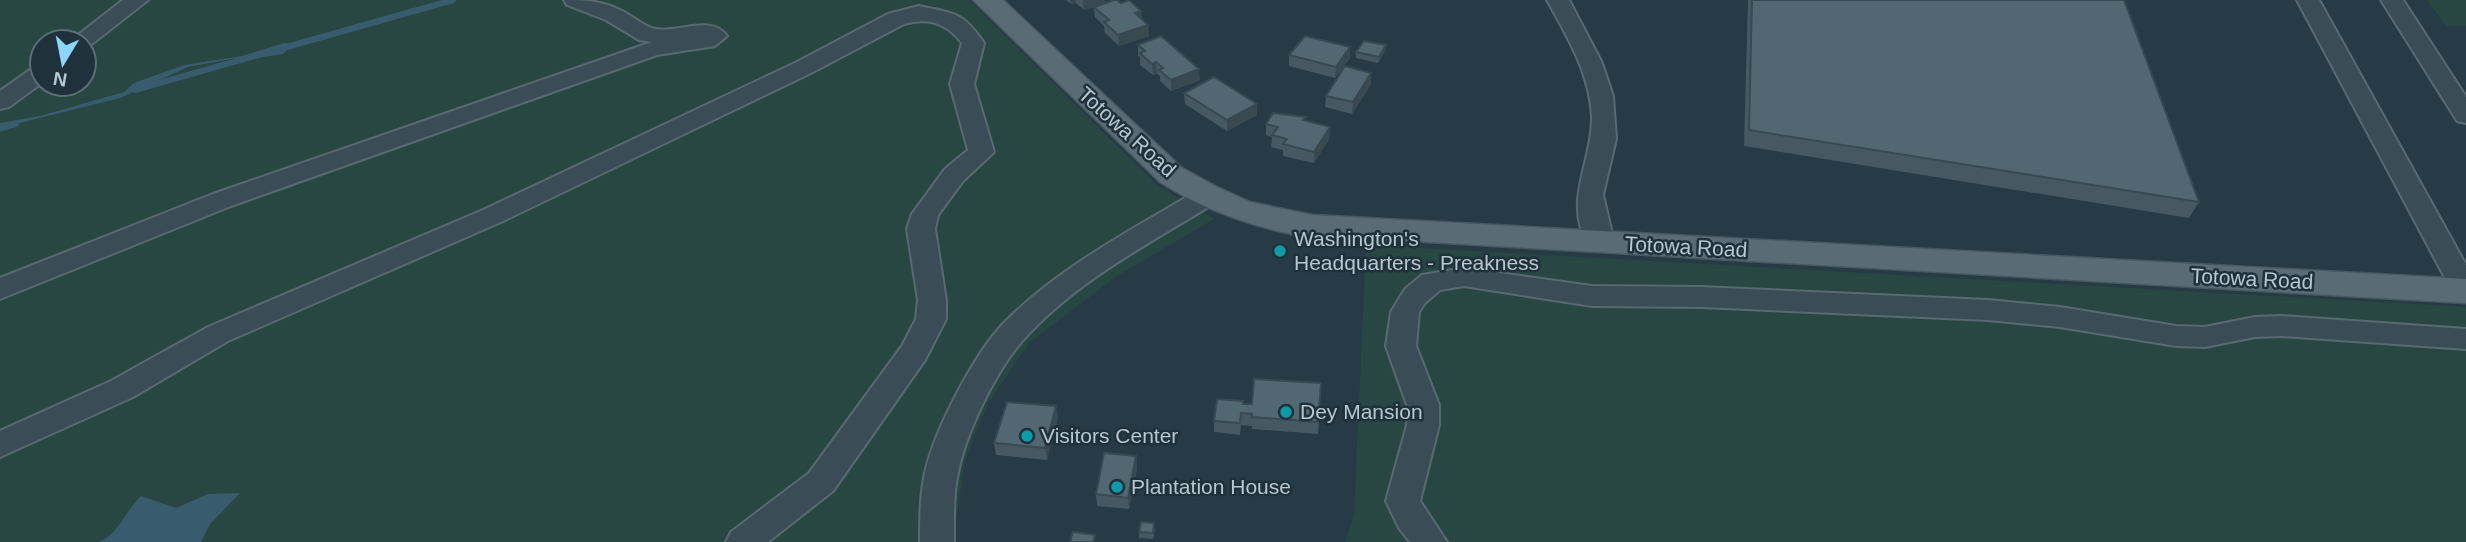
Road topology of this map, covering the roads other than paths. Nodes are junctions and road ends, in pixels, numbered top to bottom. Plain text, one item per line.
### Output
1 (137, 0) edge
2 (575, 0) edge
3 (987, 0) edge
4 (1558, 0) edge
5 (2308, 0) edge
6 (2392, 0) edge
7 (98, 29) edge
8 (28, 82) edge
9 (0, 102) edge
10 (2466, 116) edge
11 (1206, 197) junction
12 (1600, 242) junction
13 (0, 289) edge
14 (2466, 291) edge
15 (2466, 339) edge
16 (0, 445) edge
17 (743, 542) edge
18 (937, 542) edge
19 (1430, 542) edge

1 - 7 lane
2 - 13 lane
3 - 11 main road, Totowa Road
4 - 12 lane
5 - 14 lane
6 - 10 lane
8 - 9 lane
11 - 12 main road, Totowa Road
11 - 18 lane
12 - 14 main road, Totowa Road
15 - 19 lane
16 - 17 lane

